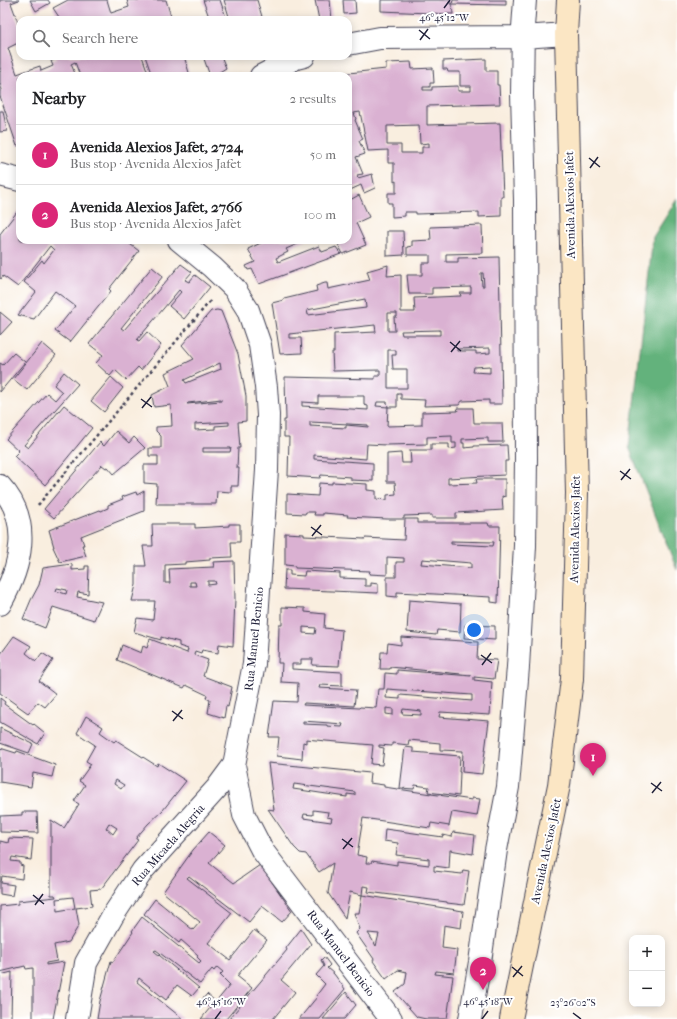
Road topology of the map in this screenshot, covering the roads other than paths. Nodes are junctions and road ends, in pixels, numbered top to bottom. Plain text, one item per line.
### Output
1 (525, 0) edge
2 (568, 0) edge
3 (566, 34) junction
4 (523, 36) junction
5 (352, 43) edge
6 (292, 60) edge
7 (269, 72) edge
8 (0, 175) edge
9 (16, 179) edge
10 (184, 244) edge
11 (0, 486) edge
12 (0, 604) edge
13 (234, 765) junction
14 (77, 1019) edge
15 (391, 1019) edge
16 (470, 1019) edge
17 (511, 1019) edge

1 - 4 street
2 - 3 main road, Avenida Alexios Jafet
3 - 4 street
3 - 17 main road, Avenida Alexios Jafet
4 - 5 street
4 - 16 street
6 - 7 street
8 - 9 street
10 - 13 street, Rua Manuel Benicio
11 - 12 street
13 - 14 street, Rua Micaela Alegria
13 - 15 street, Rua Manuel Benicio

